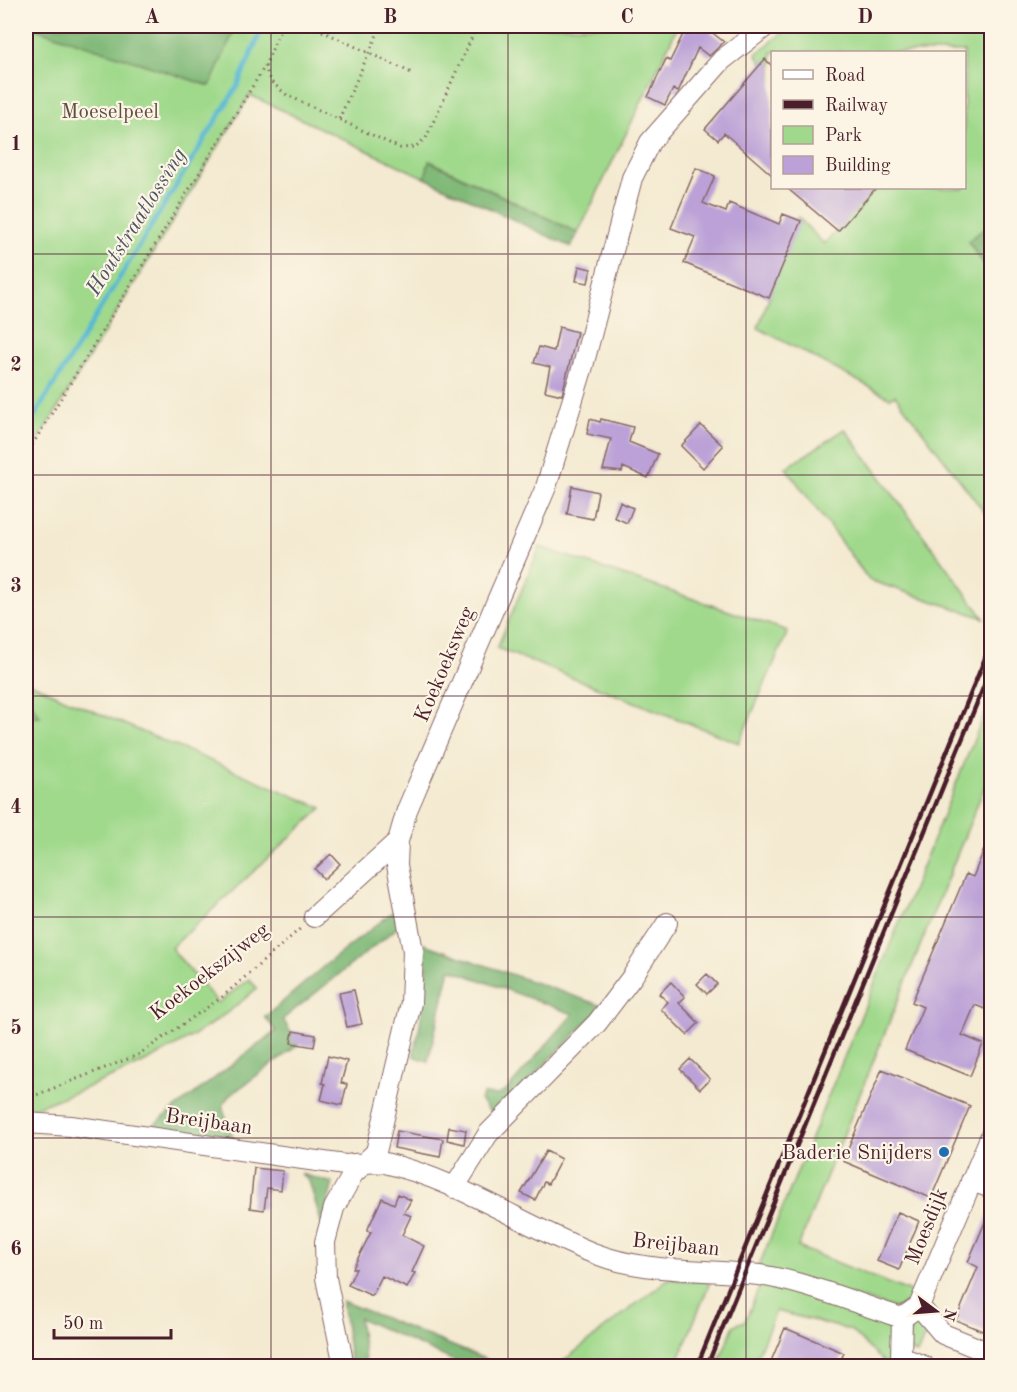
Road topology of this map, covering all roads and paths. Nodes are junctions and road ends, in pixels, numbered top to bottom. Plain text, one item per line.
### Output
1 (282, 26) edge
2 (381, 26) edge
3 (477, 26) edge
4 (765, 26) edge
5 (322, 31) dead end
6 (369, 53) junction
7 (265, 66) junction
8 (414, 74) dead end
9 (339, 119) junction
10 (26, 455) edge
11 (398, 841) junction
12 (314, 917) joint
13 (667, 923) dead end
14 (26, 1099) edge
15 (26, 1123) edge
16 (992, 1132) edge
17 (365, 1163) junction
18 (971, 1181) junction
19 (454, 1188) junction
20 (992, 1188) edge
21 (919, 1306) junction
22 (902, 1318) junction
23 (992, 1354) edge
24 (899, 1362) edge
25 (344, 1366) edge
26 (924, 1366) edge

1 - 7 path
2 - 6 path
3 - 9 path
4 - 11 street, Koekoeksweg
5 - 6 path
6 - 8 path
6 - 9 path
7 - 9 path
7 - 10 path
11 - 12 street
11 - 17 street, Koekoeksweg
12 - 14 path, Koekoekszijweg
13 - 19 street
15 - 17 street, Breijbaan
16 - 18 street, Moesdijk
17 - 19 street, Breijbaan
17 - 25 street, Koekoeksweg
18 - 20 street
18 - 21 street, Moesdijk
19 - 22 street, Breijbaan
21 - 22 street
21 - 23 street
22 - 24 street
24 - 26 street

